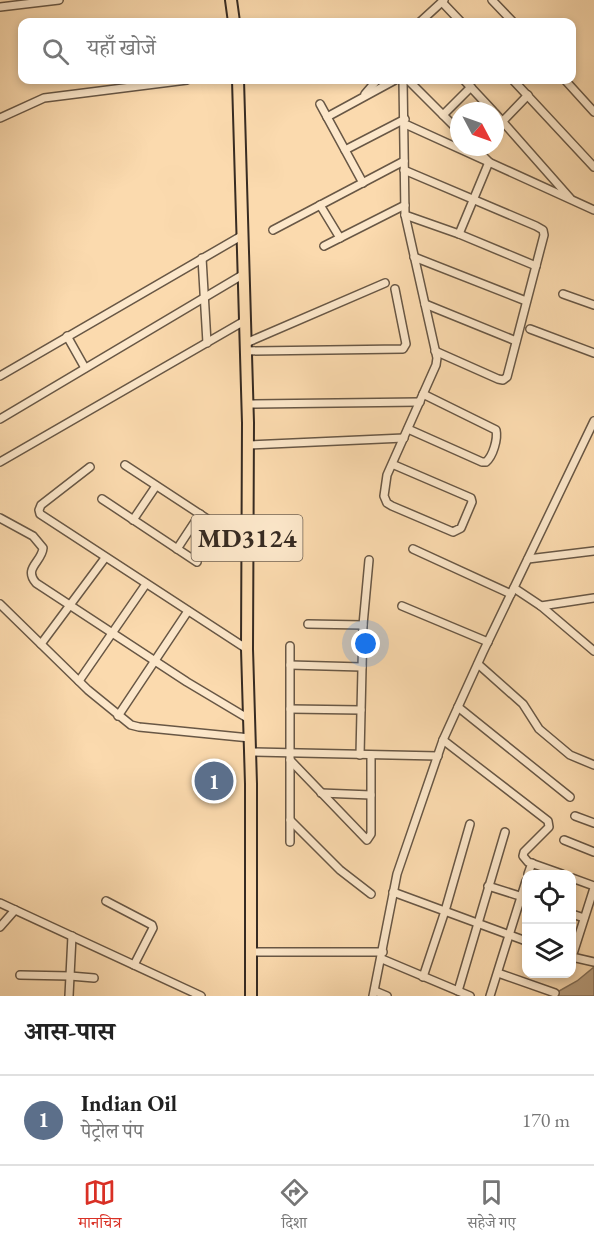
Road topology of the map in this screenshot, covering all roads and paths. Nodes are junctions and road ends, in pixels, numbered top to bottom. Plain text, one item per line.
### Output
1 (59, 0) edge
2 (231, 0) edge
3 (492, 0) edge
4 (443, 1) edge
5 (5, 5) edge
6 (233, 18) edge
7 (424, 18) edge
8 (458, 18) edge
9 (509, 18) edge
10 (160, 84) edge
11 (238, 84) edge
12 (374, 84) edge
13 (388, 84) edge
14 (406, 84) edge
15 (410, 84) edge
16 (468, 84) edge
17 (517, 84) edge
18 (569, 84) edge
19 (471, 87) junction
20 (528, 95) junction
21 (361, 99) junction
22 (485, 102) edge
23 (320, 104) dead end
24 (594, 112) edge
25 (443, 115) junction
26 (327, 117) junction
27 (0, 118) edge
28 (504, 120) edge
29 (405, 122) junction
30 (450, 122) edge
31 (504, 122) edge
32 (345, 150) junction
33 (483, 156) edge
34 (404, 161) junction
35 (489, 162) junction
36 (594, 167) edge
37 (404, 170) junction
38 (363, 183) junction
39 (474, 200) junction
40 (571, 200) junction
41 (405, 204) junction
42 (320, 205) junction
43 (594, 210) edge
44 (405, 215) junction
45 (273, 230) dead end
46 (459, 234) junction
47 (243, 235) junction
48 (340, 238) junction
49 (324, 246) dead end
50 (414, 257) junction
51 (202, 258) junction
52 (536, 266) junction
53 (244, 274) junction
54 (385, 283) dead end
55 (395, 289) dead end
56 (563, 294) dead end
57 (204, 298) junction
58 (526, 301) junction
59 (425, 304) junction
60 (594, 305) edge
61 (246, 320) junction
62 (530, 329) dead end
63 (67, 336) junction
64 (516, 341) junction
65 (207, 342) junction
66 (246, 347) junction
67 (435, 351) junction
68 (594, 353) edge
69 (86, 368) junction
70 (0, 376) edge
71 (423, 394) junction
72 (420, 402) junction
73 (247, 404) junction
74 (0, 419) edge
75 (594, 421) edge
76 (408, 429) junction
77 (591, 435) edge
78 (404, 438) junction
79 (248, 445) junction
80 (0, 462) edge
81 (392, 464) junction
82 (125, 465) dead end
83 (90, 467) dead end
84 (156, 486) junction
85 (102, 500) dead end
86 (200, 514) junction
87 (0, 518) edge
88 (133, 520) junction
89 (247, 545) junction
90 (177, 549) junction
91 (413, 549) dead end
92 (594, 552) edge
93 (105, 558) junction
94 (528, 559) junction
95 (369, 560) dead end
96 (197, 562) dead end
97 (146, 584) junction
98 (513, 591) junction
99 (594, 598) edge
100 (0, 604) edge
101 (70, 605) junction
102 (402, 606) dead end
103 (541, 606) junction
104 (188, 611) junction
105 (308, 624) dead end
106 (363, 625) junction
107 (113, 633) junction
108 (488, 642) junction
109 (42, 644) junction
110 (290, 646) dead end
111 (247, 649) junction
112 (594, 651) edge
113 (155, 660) junction
114 (478, 663) junction
115 (290, 665) junction
116 (362, 667) junction
117 (79, 681) junction
118 (458, 707) junction
119 (290, 709) junction
120 (361, 710) junction
121 (118, 716) junction
122 (249, 719) junction
123 (250, 738) junction
124 (443, 740) junction
125 (250, 752) junction
126 (360, 754) junction
127 (370, 755) junction
128 (290, 756) junction
129 (438, 756) junction
130 (594, 765) edge
131 (321, 793) junction
132 (371, 795) junction
133 (570, 797) dead end
134 (575, 816) dead end
135 (290, 820) junction
136 (594, 823) edge
137 (471, 824) dead end
138 (505, 832) dead end
139 (564, 840) dead end
140 (290, 842) dead end
141 (594, 852) edge
142 (532, 863) junction
143 (529, 870) edge
144 (551, 870) edge
145 (576, 880) edge
146 (488, 886) junction
147 (594, 887) edge
148 (393, 892) junction
149 (371, 894) dead end
150 (522, 897) edge
151 (106, 901) dead end
152 (0, 903) edge
153 (522, 904) edge
154 (15, 910) junction
155 (445, 911) junction
156 (588, 914) edge
157 (477, 922) junction
158 (0, 927) edge
159 (72, 936) junction
160 (511, 936) junction
161 (522, 940) edge
162 (576, 946) edge
163 (251, 952) junction
164 (382, 956) junction
165 (576, 958) edge
166 (594, 962) edge
167 (135, 965) junction
168 (498, 973) junction
169 (20, 975) dead end
170 (70, 976) junction
171 (423, 976) junction
172 (94, 978) dead end
173 (458, 991) junction
174 (374, 993) edge
175 (555, 993) dead end
176 (69, 996) edge
177 (201, 996) edge
178 (251, 996) edge
179 (387, 996) edge
180 (470, 996) edge
181 (490, 996) edge

1 - 5 street
2 - 6 main road
3 - 9 street
4 - 7 street
4 - 8 street
10 - 27 street
11 - 47 main road, MD3124
12 - 21 street
13 - 21 street
14 - 29 street
15 - 25 street
16 - 19 street
17 - 20 street
18 - 24 street
19 - 22 street
19 - 25 street
20 - 28 street
20 - 36 street
21 - 26 street
23 - 26 street
25 - 30 street
26 - 32 street
29 - 32 street
29 - 34 street
29 - 35 street
31 - 40 street
32 - 38 street
33 - 35 street
34 - 37 street
34 - 38 street
35 - 39 street
35 - 40 street
37 - 39 street
37 - 41 street
38 - 42 street
39 - 46 street
39 - 52 street
40 - 43 street
41 - 44 street
41 - 48 street
42 - 45 street
42 - 48 street
44 - 46 street
44 - 50 street
46 - 52 street
47 - 51 street
47 - 53 main road, MD3124
48 - 49 street
50 - 58 street
50 - 59 street
51 - 57 street
51 - 63 street
52 - 58 street
53 - 57 street
53 - 61 main road, MD3124
54 - 66 street
55 - 66 street
56 - 60 street
57 - 65 street
57 - 69 street
58 - 64 street
59 - 64 street
59 - 67 street
61 - 65 street
61 - 66 main road, MD3124
62 - 68 street
63 - 69 street
63 - 70 street
64 - 67 street
65 - 80 street
66 - 73 main road, MD3124
67 - 71 street
69 - 74 street
71 - 72 street
71 - 76 street
72 - 73 street
72 - 76 street
73 - 79 main road, MD3124
75 - 77 street
76 - 78 street
77 - 94 street
78 - 79 street
78 - 81 street
79 - 89 main road, MD3124
81 - 81 street
82 - 84 street
83 - 93 street
84 - 86 street
84 - 88 street
85 - 88 street
86 - 89 street
86 - 90 street
87 - 101 street
88 - 90 street
89 - 111 main road, MD3124
90 - 96 street
91 - 98 street
92 - 94 street
93 - 97 street
93 - 101 street
94 - 98 street
95 - 106 street
97 - 104 street
97 - 107 street
98 - 103 street
98 - 108 street
99 - 103 street
100 - 109 street
101 - 107 street
101 - 109 street
102 - 108 street
103 - 112 street
104 - 111 street
104 - 113 street
105 - 106 street
106 - 116 street
107 - 113 street
107 - 117 street
108 - 114 street
109 - 117 street
110 - 115 street
111 - 122 main road, MD3124
113 - 121 street
113 - 122 street
114 - 118 street
114 - 130 street
115 - 116 street
115 - 119 street
116 - 120 street
117 - 121 street
118 - 124 street
118 - 133 street
119 - 120 street
119 - 128 street
120 - 126 street
121 - 123 street
122 - 123 main road, MD3124
123 - 125 main road, MD3124
124 - 129 street
124 - 142 street
125 - 128 street
125 - 163 main road, MD3124
126 - 127 street
126 - 128 street
127 - 129 street
127 - 132 street
128 - 131 street
128 - 135 street
129 - 148 street
131 - 132 street
131 - 132 street
134 - 136 street
135 - 140 street
135 - 149 street
137 - 155 street
138 - 146 street
139 - 141 street
142 - 143 street
142 - 144 street
145 - 147 street
146 - 150 street
146 - 157 street
147 - 156 street
148 - 155 street
148 - 164 street
151 - 167 street
152 - 154 street
153 - 160 street
154 - 158 street
154 - 159 street
155 - 157 street
155 - 171 street
156 - 162 street
157 - 160 street
157 - 173 street
159 - 167 street
159 - 170 street
160 - 161 street
160 - 168 street
163 - 164 street
163 - 178 main road, MD3124
164 - 171 street
164 - 174 street
165 - 166 street
167 - 177 street
168 - 175 street
168 - 181 street
169 - 170 street
170 - 172 street
170 - 176 street
171 - 173 street
173 - 180 street
174 - 179 street

